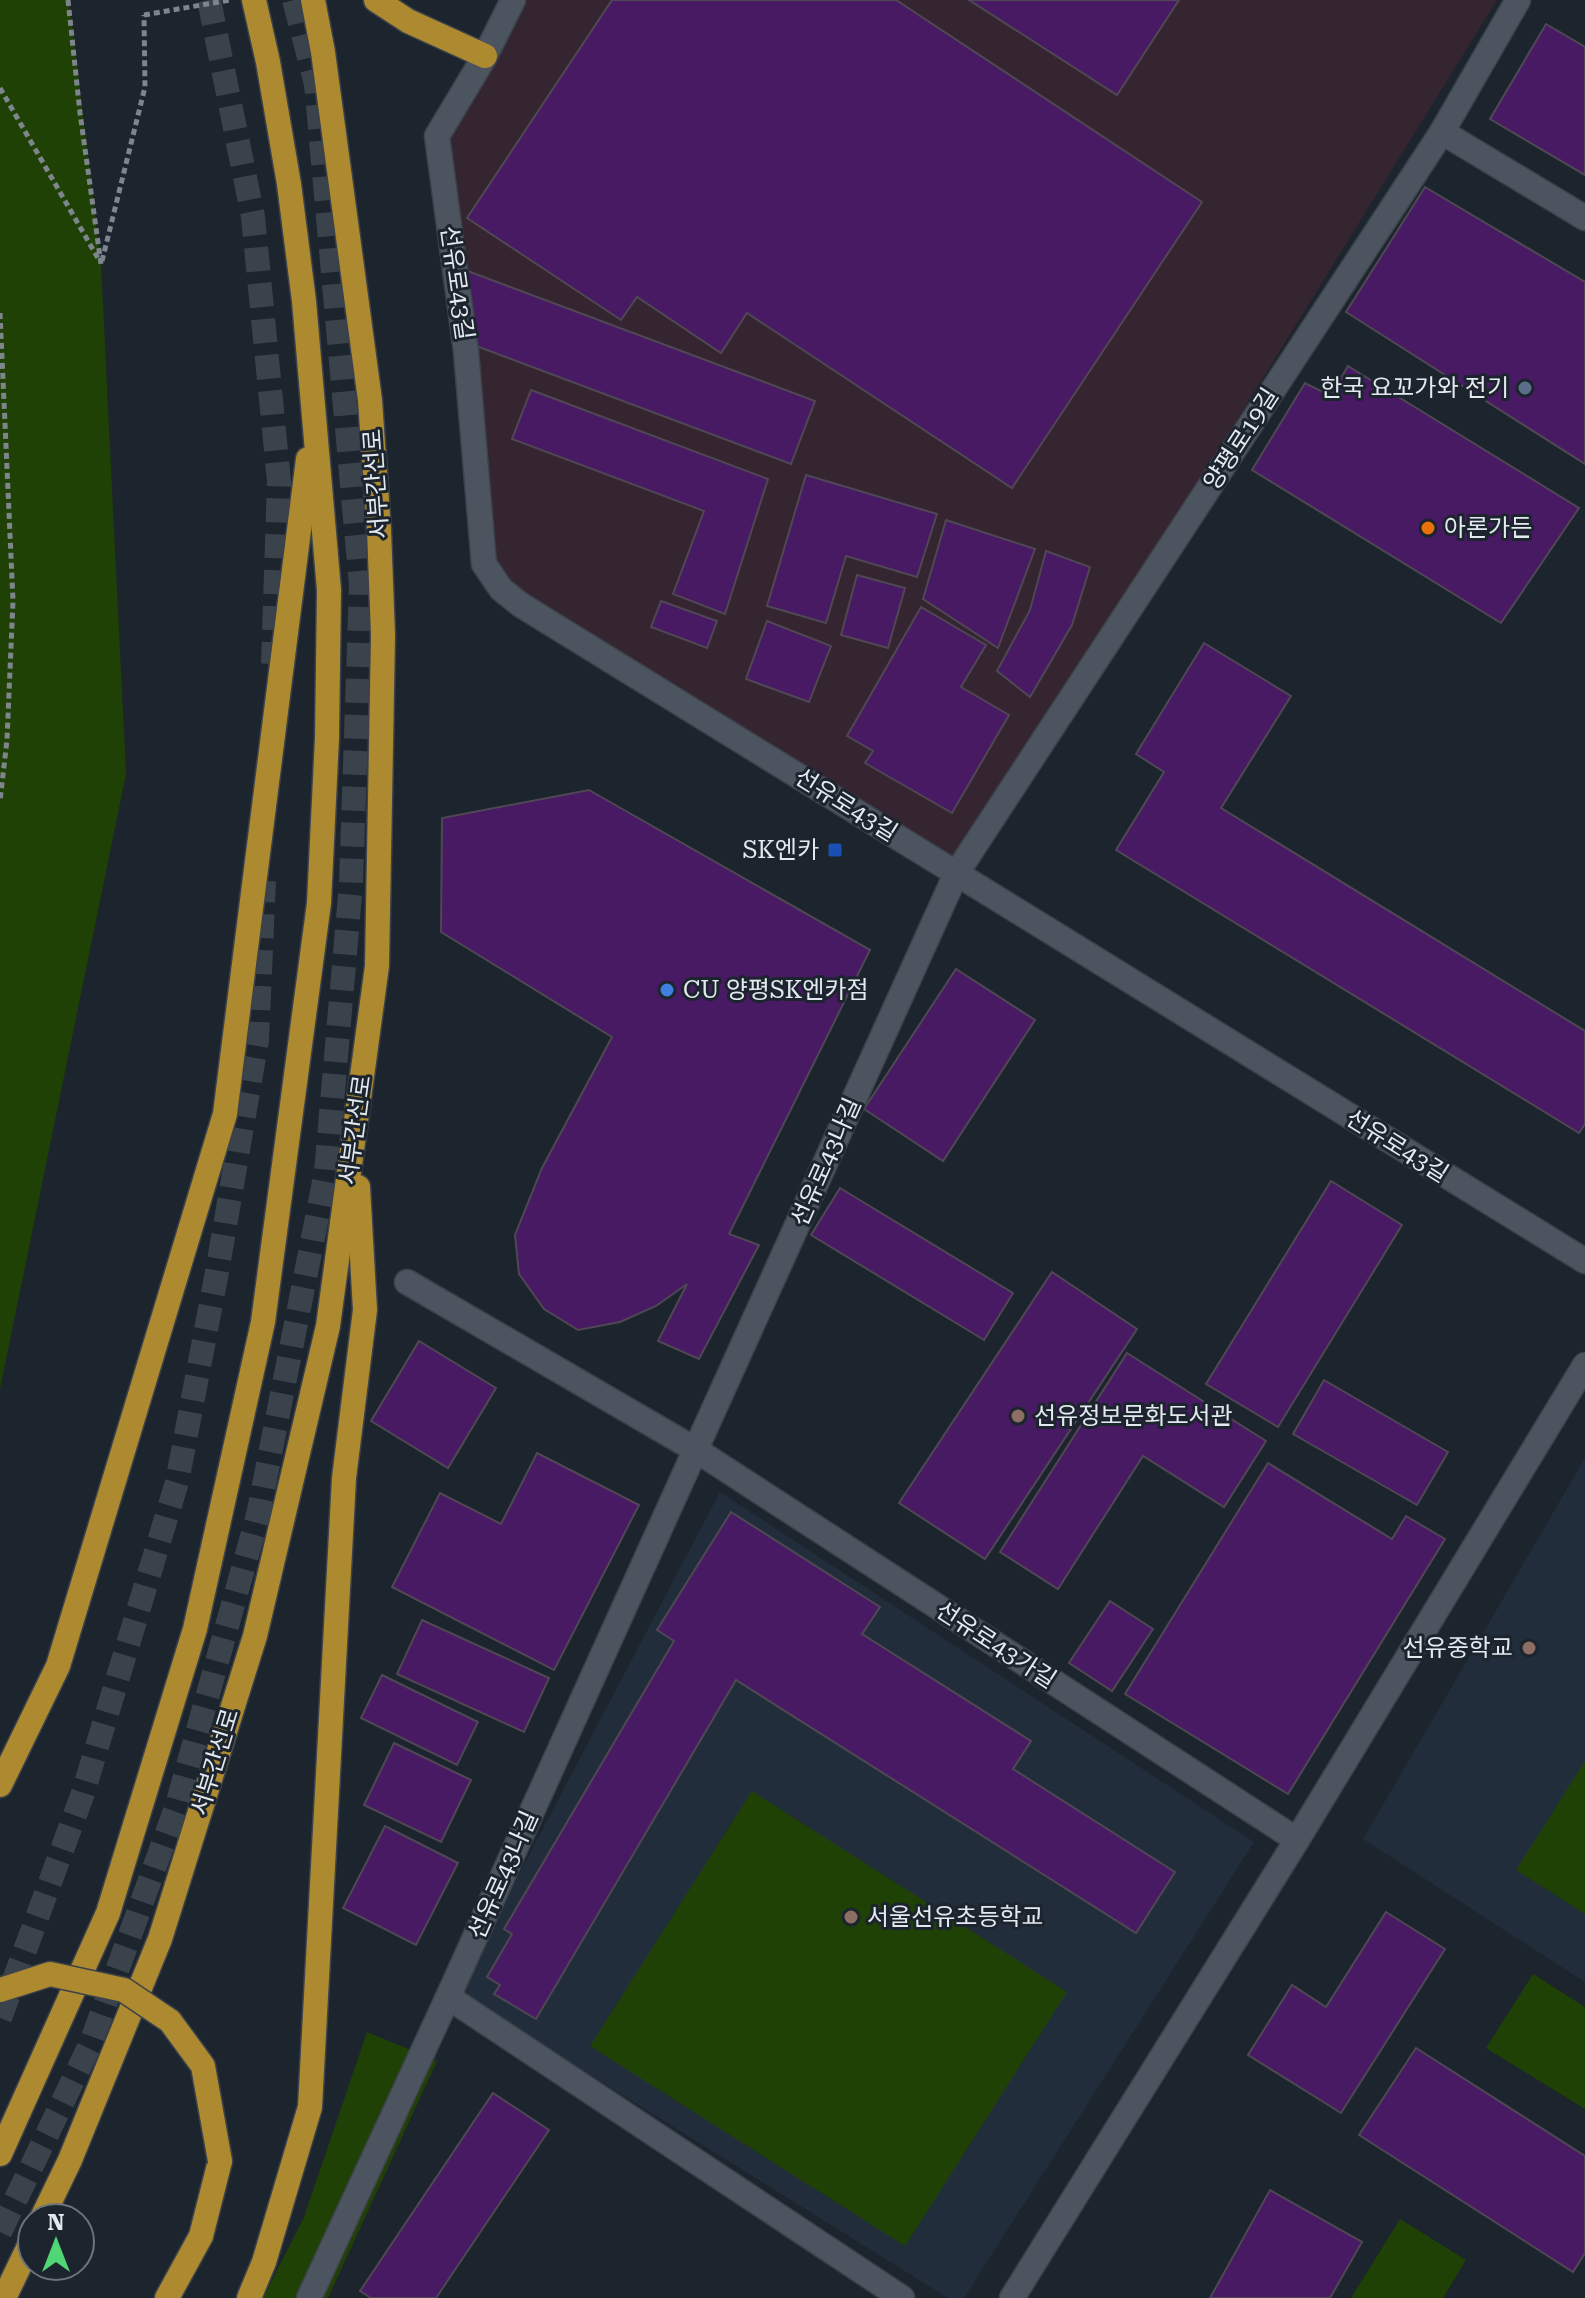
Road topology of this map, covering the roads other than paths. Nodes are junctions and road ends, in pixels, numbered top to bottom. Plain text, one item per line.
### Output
1 (254, 0) edge
2 (313, 0) edge
3 (376, 0) edge
4 (513, 0) edge
5 (1518, 0) edge
6 (485, 56) junction
7 (1442, 132) junction
8 (1585, 218) edge
9 (313, 413) junction
10 (956, 874) junction
11 (355, 1129) junction
12 (1585, 1261) edge
13 (407, 1282) dead end
14 (1585, 1365) edge
15 (696, 1450) junction
16 (0, 1785) edge
17 (1297, 1840) junction
18 (0, 1990) edge
19 (448, 1997) junction
20 (0, 2154) edge
21 (50, 2202) edge
22 (16, 2273) edge
23 (4, 2298) edge
24 (167, 2298) edge
25 (249, 2298) edge
26 (309, 2298) edge
27 (902, 2298) edge
28 (1012, 2298) edge

1 - 9 main road
2 - 11 main road, 서부간선로
3 - 6 main road
4 - 6 street
5 - 7 street, 양평로19길
6 - 10 street, 선유로43길
7 - 8 street
7 - 10 street, 양평로19길
9 - 16 main road
9 - 20 main road
10 - 12 street, 선유로43길
10 - 15 street, 선유로43나길
11 - 21 main road, 서부간선로
11 - 25 main road
13 - 15 street
14 - 17 street
15 - 17 street, 선유로43가길
15 - 19 street, 선유로43나길
17 - 28 street
18 - 24 main road, bridge
19 - 26 street, 선유로43나길
19 - 27 street
22 - 23 main road

